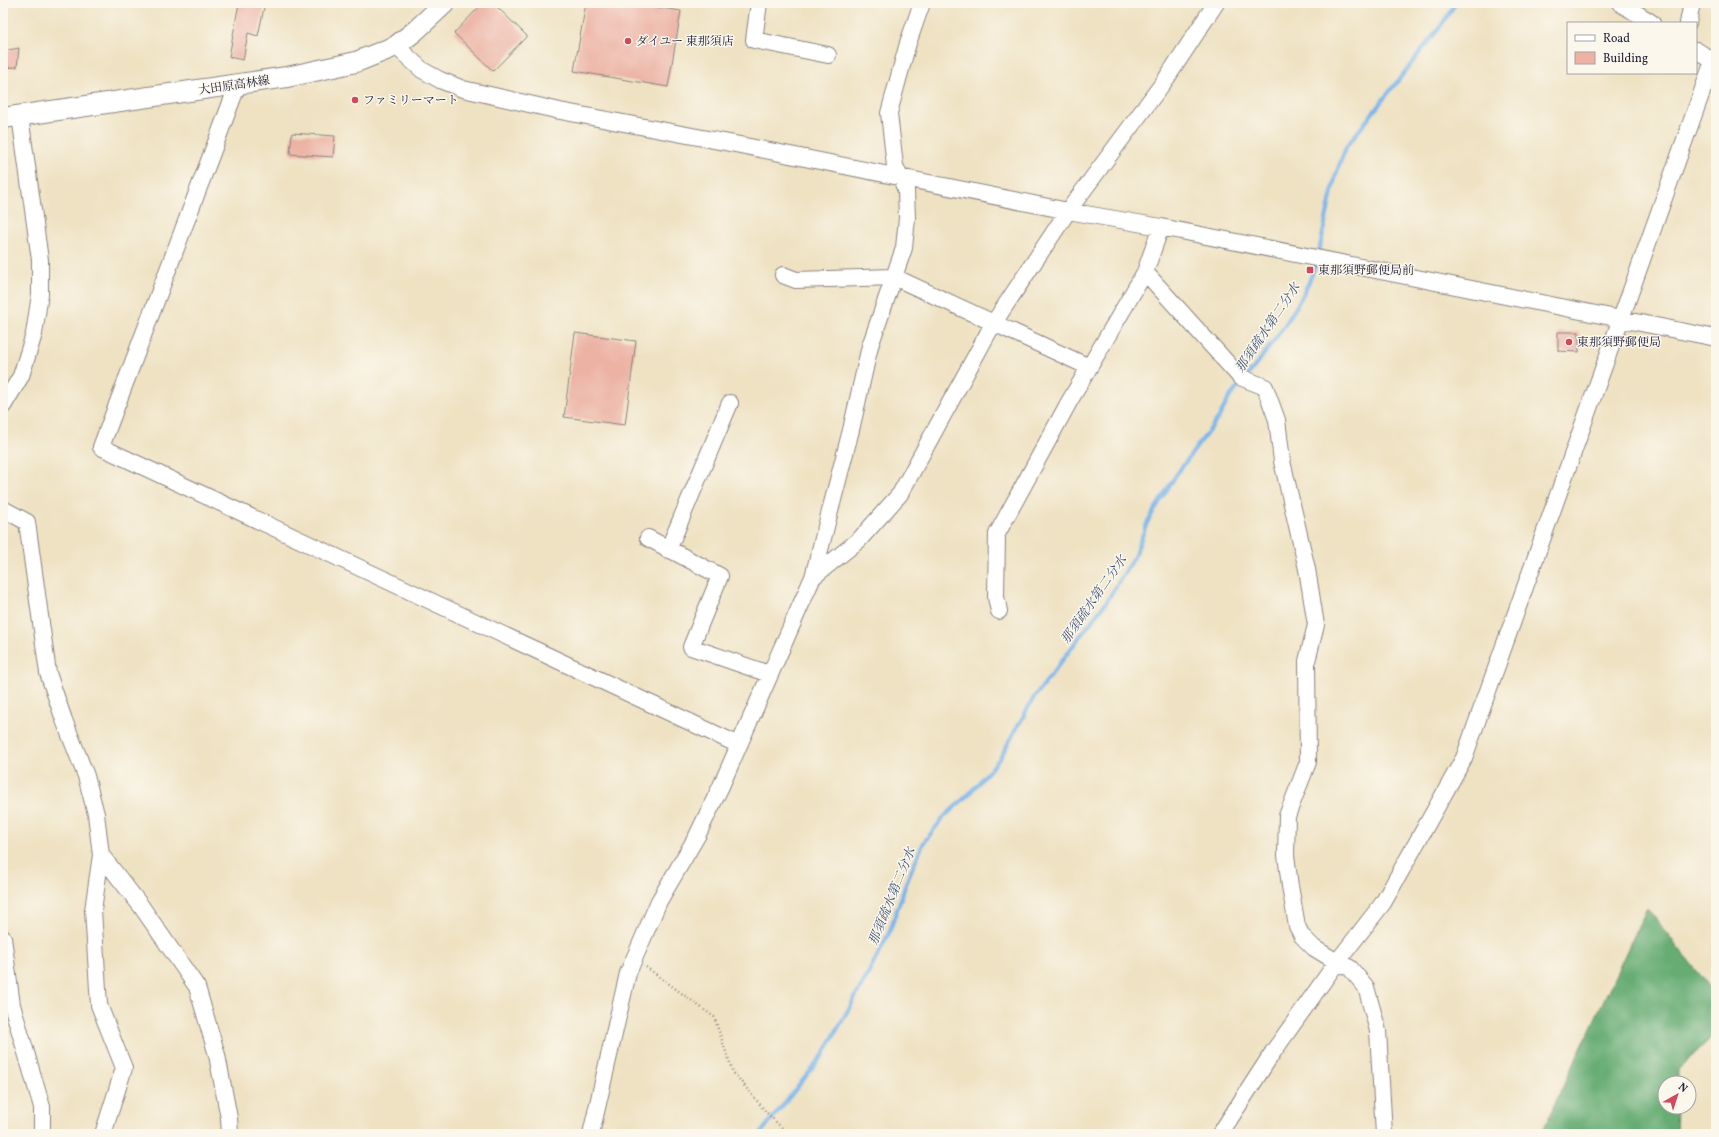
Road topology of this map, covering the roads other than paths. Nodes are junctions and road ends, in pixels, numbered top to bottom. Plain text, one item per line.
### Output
1 (446, 3) edge
2 (759, 3) edge
3 (922, 3) edge
4 (1216, 3) edge
5 (1620, 3) edge
6 (1692, 3) edge
7 (1650, 22) edge
8 (1688, 22) edge
9 (396, 46) junction
10 (1697, 51) edge
11 (828, 55) dead end
12 (1714, 62) edge
13 (238, 84) junction
14 (12, 117) edge
15 (899, 178) junction
16 (1068, 211) junction
17 (1161, 227) junction
18 (1145, 272) junction
19 (783, 275) dead end
20 (894, 277) junction
21 (1621, 319) junction
22 (993, 324) junction
23 (1716, 338) edge
24 (1089, 367) junction
25 (730, 403) dead end
26 (3, 406) edge
27 (3, 509) edge
28 (648, 538) dead end
29 (668, 550) junction
30 (813, 577) junction
31 (999, 611) dead end
32 (769, 674) junction
33 (739, 746) junction
34 (101, 855) junction
35 (3, 938) edge
36 (1337, 962) junction
37 (42, 1134) edge
38 (103, 1134) edge
39 (230, 1134) edge
40 (591, 1134) edge
41 (1220, 1134) edge
42 (1384, 1134) edge

1 - 9 main road, 大田原高林線
2 - 11 street
3 - 15 street
4 - 16 street
5 - 7 street
6 - 8 street
9 - 13 main road, 大田原高林線
9 - 15 street
10 - 12 street
12 - 21 street
13 - 14 main road, 大田原高林線
13 - 33 street
14 - 26 street
15 - 16 street
15 - 20 street
16 - 17 street
16 - 22 street
17 - 18 street
17 - 21 street
18 - 24 street
18 - 36 street
19 - 20 street
20 - 22 street
20 - 30 street
21 - 23 street
21 - 36 street
22 - 24 street
22 - 30 street
24 - 31 street
25 - 29 street
27 - 34 street
28 - 29 street
29 - 32 street
30 - 32 street
32 - 33 street
33 - 40 street
34 - 38 street
34 - 39 street
35 - 37 street
36 - 41 street
36 - 42 street

